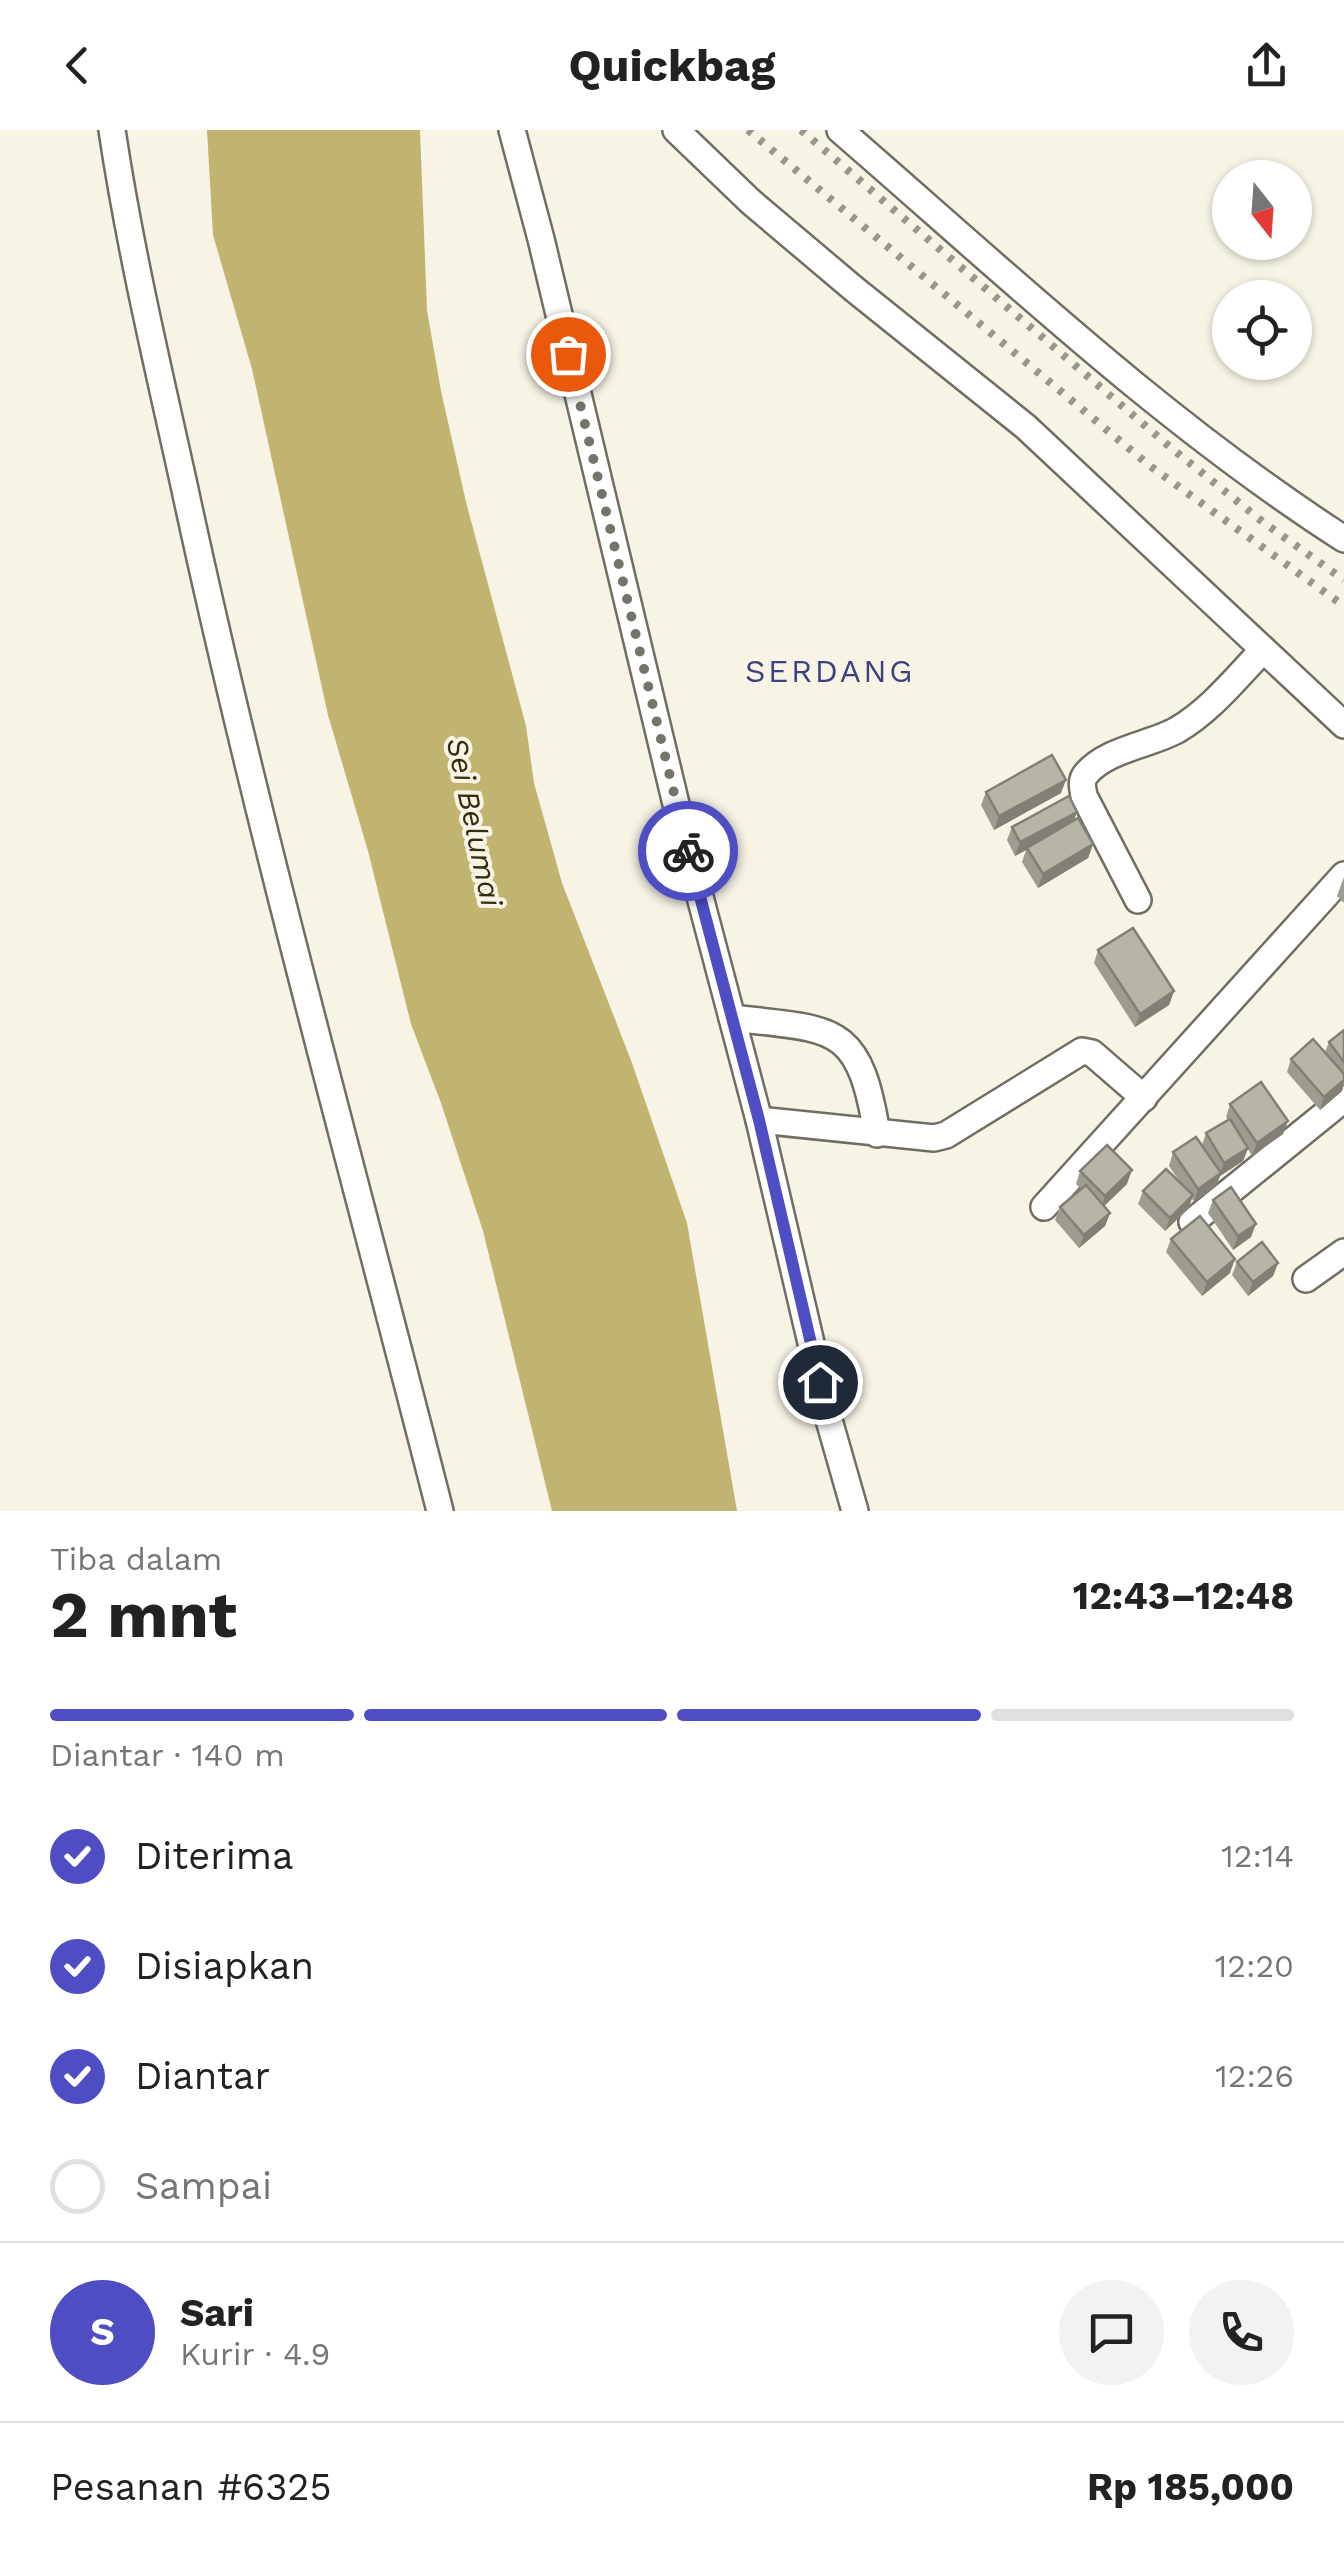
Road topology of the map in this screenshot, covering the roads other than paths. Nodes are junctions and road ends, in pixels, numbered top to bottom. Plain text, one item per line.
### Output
1 (112, 130) edge
2 (512, 130) edge
3 (676, 130) edge
4 (840, 130) edge
5 (1344, 539) edge
6 (1262, 650) junction
7 (1344, 725) edge
8 (1344, 875) edge
9 (1138, 900) dead end
10 (732, 1018) junction
11 (1144, 1098) junction
12 (1344, 1098) edge
13 (759, 1120) junction
14 (877, 1134) junction
15 (1044, 1207) dead end
16 (1192, 1222) edge
17 (1344, 1252) edge
18 (1306, 1279) dead end
19 (440, 1511) edge
20 (855, 1511) edge

1 - 19 street
2 - 10 street
3 - 6 street
4 - 5 street
6 - 7 street
6 - 9 street
8 - 11 street
10 - 13 street
10 - 14 street
11 - 14 street
11 - 15 street
12 - 16 street
13 - 14 street
13 - 20 street
17 - 18 street

